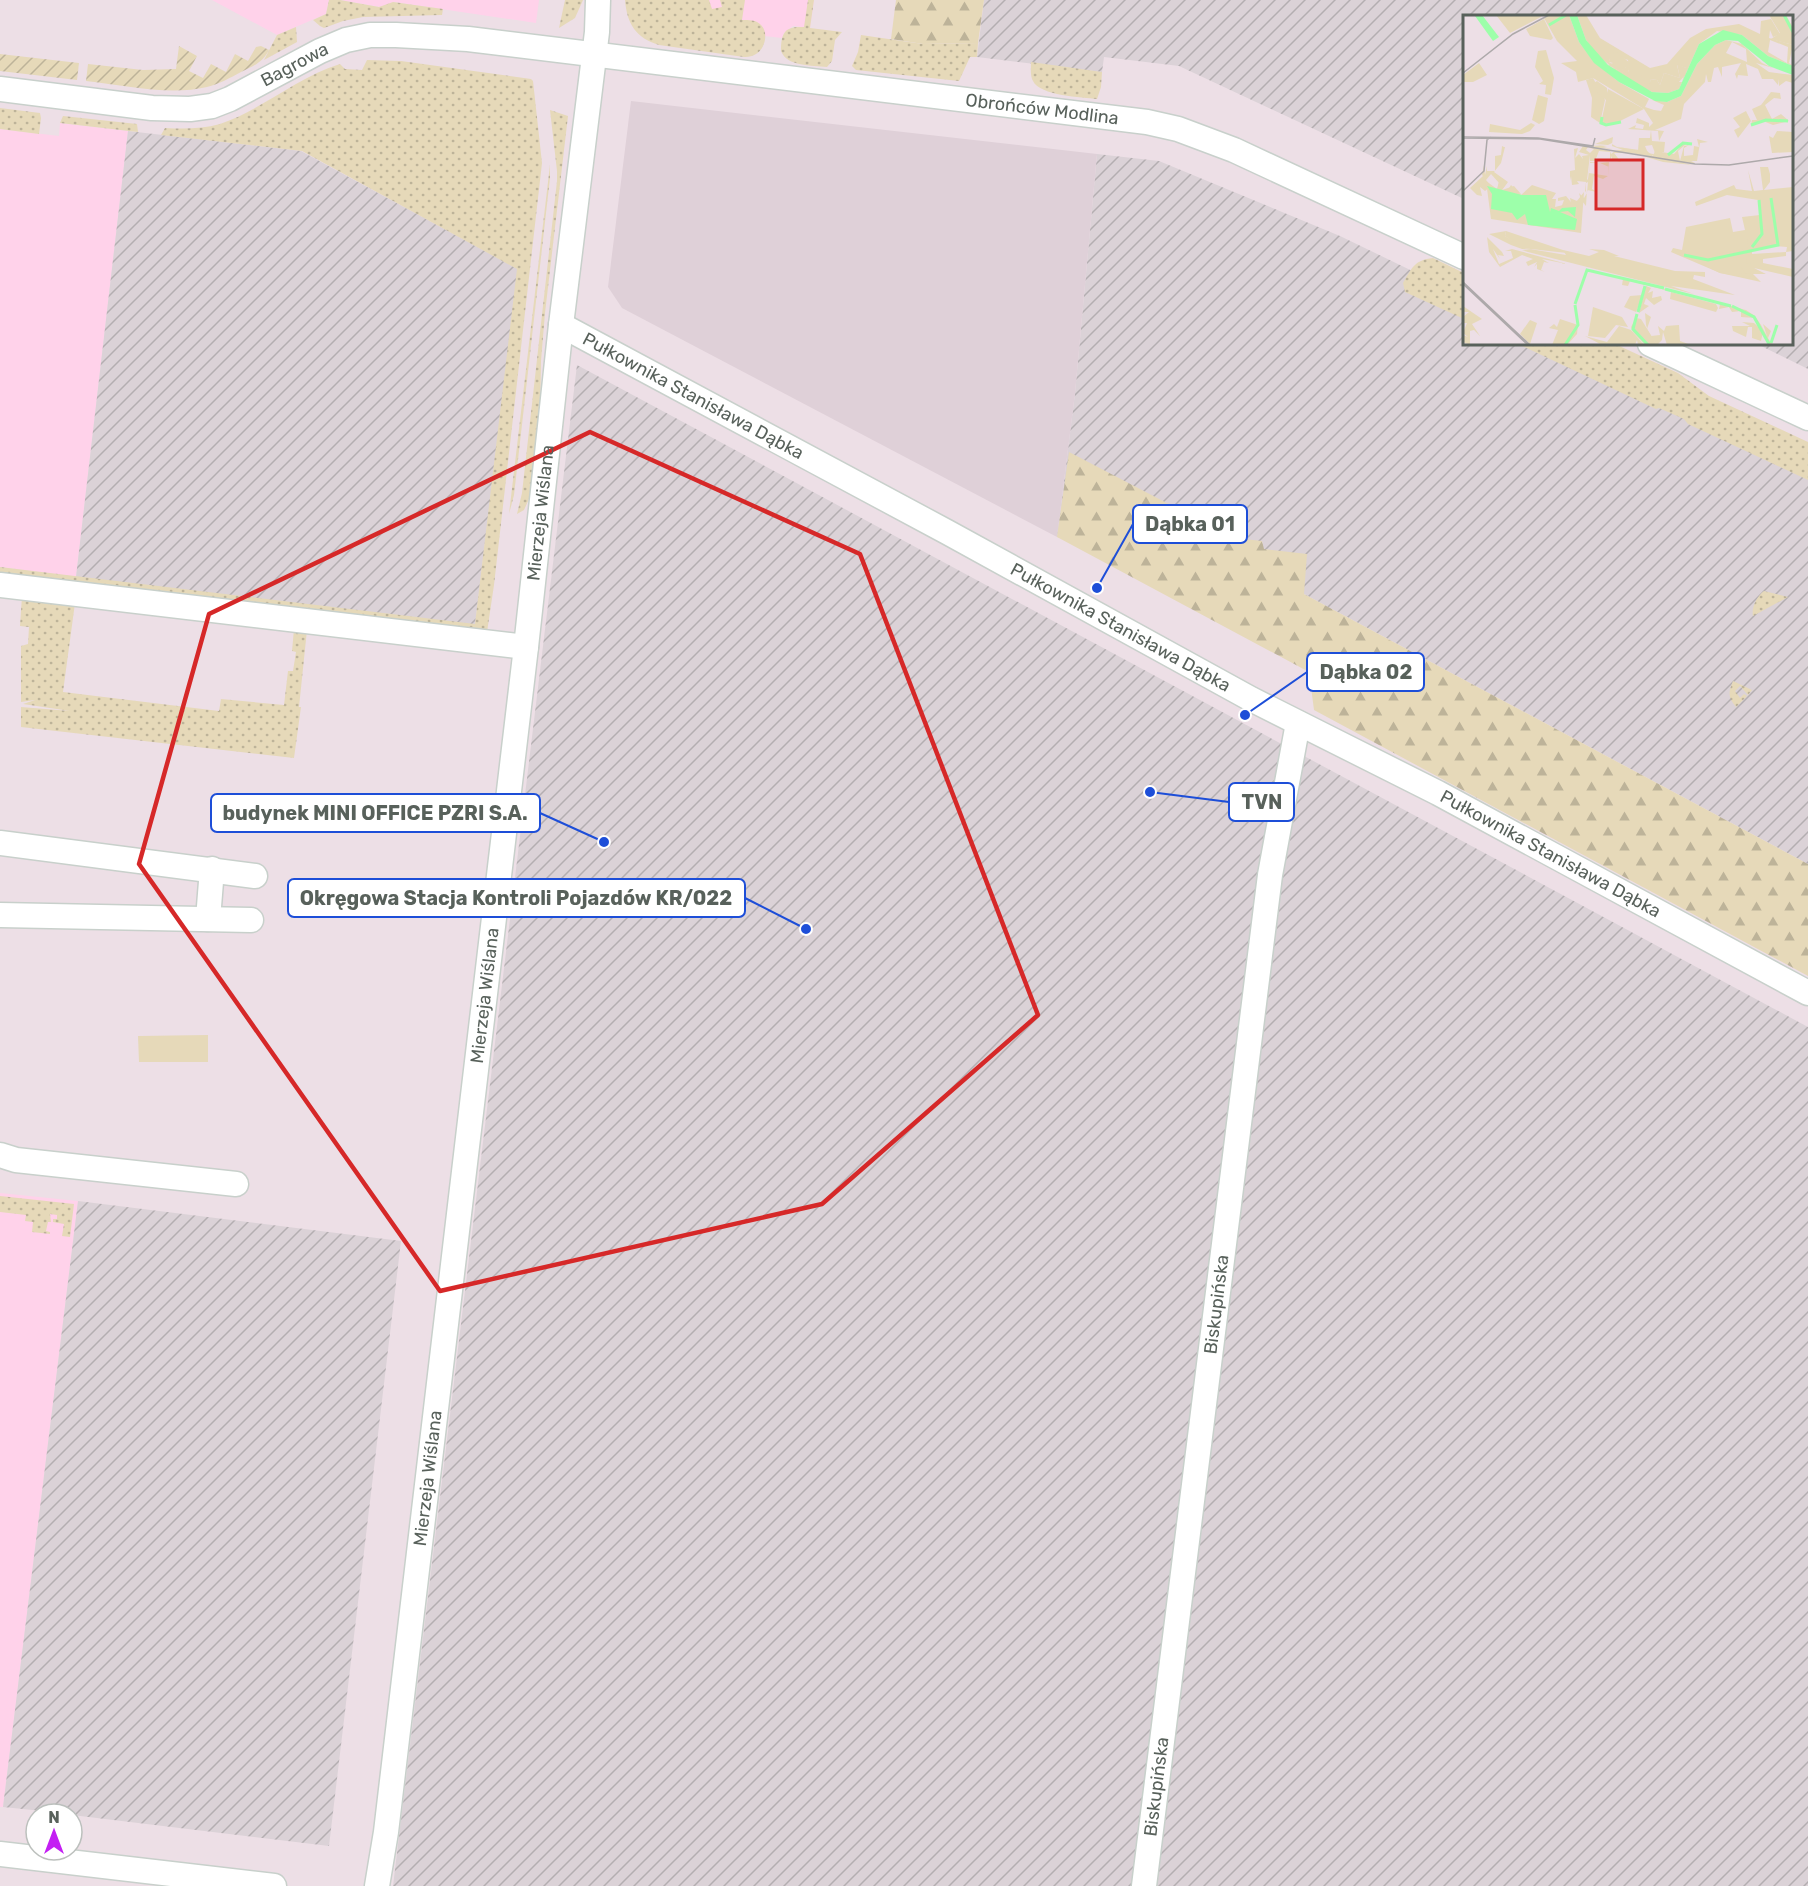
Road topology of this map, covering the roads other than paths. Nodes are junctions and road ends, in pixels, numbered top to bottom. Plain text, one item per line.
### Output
1 (598, 0) edge
2 (606, 0) edge
3 (595, 43) junction
4 (0, 89) edge
5 (1463, 257) edge
6 (561, 325) junction
7 (1652, 345) edge
8 (1808, 418) edge
9 (0, 585) edge
10 (526, 647) junction
11 (1298, 723) junction
12 (0, 843) edge
13 (212, 869) junction
14 (255, 876) dead end
15 (0, 915) edge
16 (208, 919) junction
17 (251, 920) dead end
18 (1808, 993) edge
19 (0, 1155) edge
20 (236, 1184) dead end
21 (0, 1854) edge
22 (274, 1886) edge
23 (377, 1886) edge
24 (1144, 1886) edge

1 - 3 street, Mierzeja Wiślana
2 - 3 street, Mierzeja Wiślana
3 - 4 street, Bagrowa
3 - 5 street, Obrońców Modlina
3 - 6 street, Mierzeja Wiślana
6 - 10 street, Mierzeja Wiślana
6 - 11 street, Pułkownika Stanisława Dąbka
7 - 8 street
9 - 10 street
10 - 23 street, Mierzeja Wiślana
11 - 18 street, Pułkownika Stanisława Dąbka
11 - 24 street, Biskupińska
12 - 13 street
13 - 14 street
13 - 16 street
15 - 16 street
16 - 17 street
19 - 20 street
21 - 22 street

